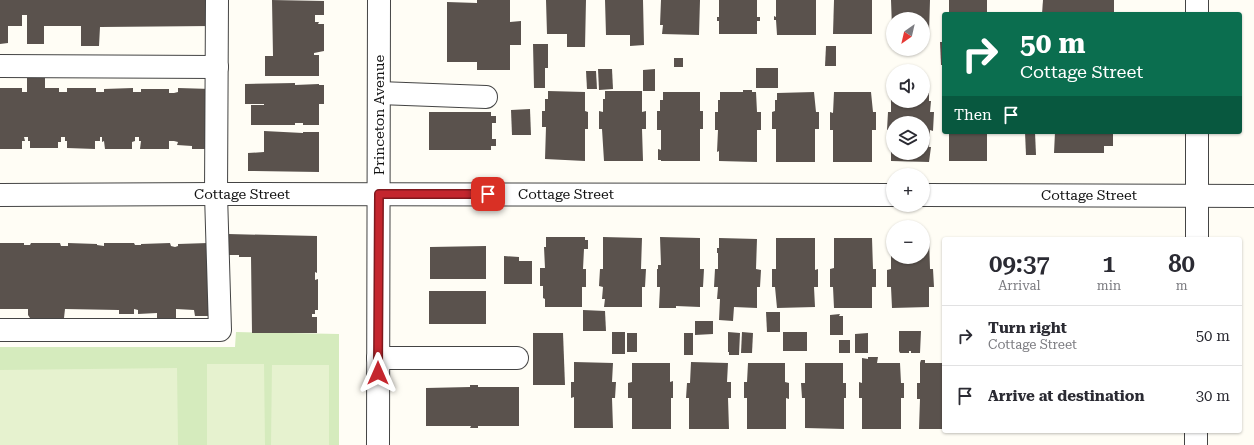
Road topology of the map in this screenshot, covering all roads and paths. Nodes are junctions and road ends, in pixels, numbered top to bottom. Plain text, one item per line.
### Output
1 (217, 0) edge
2 (379, 0) edge
3 (1197, 0) edge
4 (1197, 12) edge
5 (0, 66) edge
6 (217, 66) junction
7 (379, 93) junction
8 (486, 97) dead end
9 (1197, 134) edge
10 (216, 194) junction
11 (379, 194) junction
12 (0, 195) edge
13 (886, 195) edge
14 (930, 195) edge
15 (1197, 195) junction
16 (1254, 196) edge
17 (1197, 237) edge
18 (0, 330) edge
19 (378, 358) junction
20 (517, 358) dead end
21 (1196, 433) edge
22 (378, 445) edge
23 (1196, 445) edge

1 - 6 street
2 - 7 street, Princeton Avenue
3 - 4 street
5 - 6 street
6 - 10 street
7 - 8 street
7 - 11 street, Princeton Avenue
9 - 15 street
10 - 11 street, Cottage Street
10 - 12 street, Cottage Street
10 - 18 street
11 - 13 street, Cottage Street
11 - 19 street, Princeton Avenue
14 - 15 street, Cottage Street
15 - 16 street, Cottage Street
15 - 17 street
19 - 20 street
19 - 22 street, Princeton Avenue
21 - 23 street

